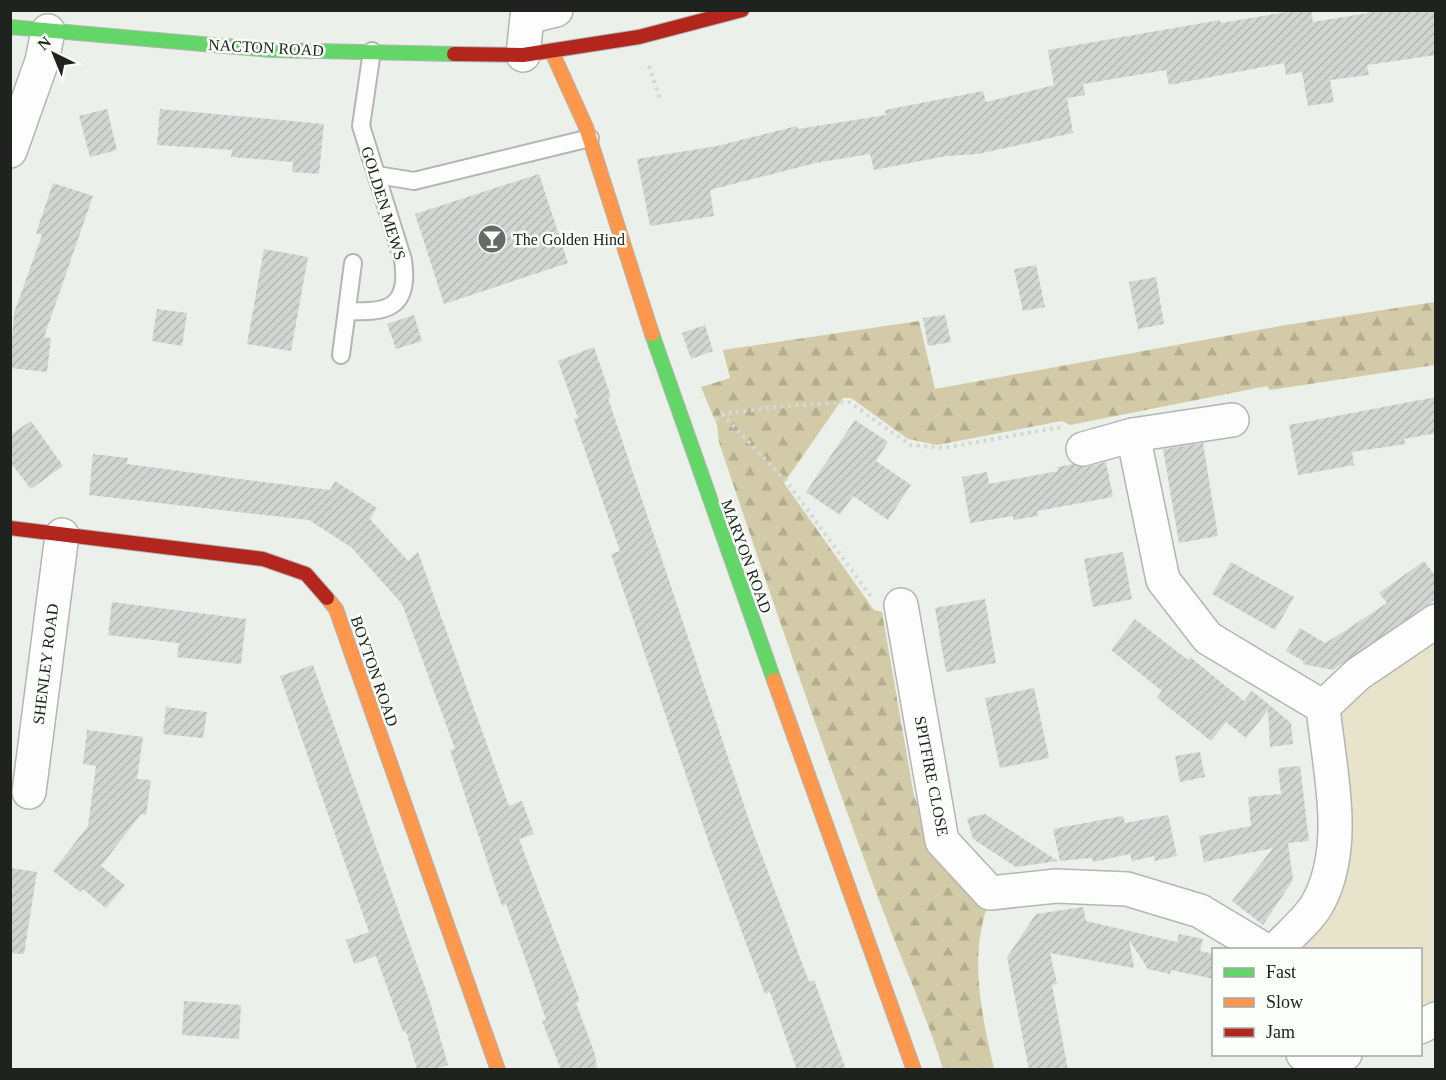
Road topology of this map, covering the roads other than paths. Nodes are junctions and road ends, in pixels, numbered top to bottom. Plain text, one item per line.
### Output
1 (742, 10) edge
2 (536, 13) edge
3 (10, 27) edge
4 (48, 31) junction
5 (372, 51) junction
6 (538, 54) junction
7 (590, 138) junction
8 (10, 151) edge
9 (377, 175) junction
10 (353, 263) dead end
11 (347, 311) junction
12 (341, 355) dead end
13 (1232, 420) dead end
14 (1133, 435) junction
15 (1083, 449) road end
16 (10, 528) edge
17 (62, 535) junction
18 (901, 605) road end
19 (1436, 621) edge
20 (1323, 707) junction
21 (28, 792) dead end
22 (1262, 948) edge
23 (1278, 948) edge
24 (1436, 1019) edge
25 (1422, 1026) edge
26 (498, 1070) edge
27 (914, 1070) edge

1 - 6 street, NACTON ROAD
2 - 6 street
3 - 4 street, NACTON ROAD
4 - 5 street, NACTON ROAD
4 - 8 street
5 - 6 street, NACTON ROAD
5 - 9 lane, GOLDEN MEWS
6 - 7 street, MARYON ROAD
7 - 9 lane
7 - 27 street, MARYON ROAD
9 - 11 lane, GOLDEN MEWS
10 - 11 lane
11 - 12 lane
13 - 14 street
14 - 15 street
14 - 20 street
16 - 17 street, BOYTON ROAD
17 - 21 street, SHENLEY ROAD
17 - 26 street, BOYTON ROAD
18 - 22 street, SPITFIRE CLOSE
19 - 20 street
20 - 23 street
24 - 25 street

